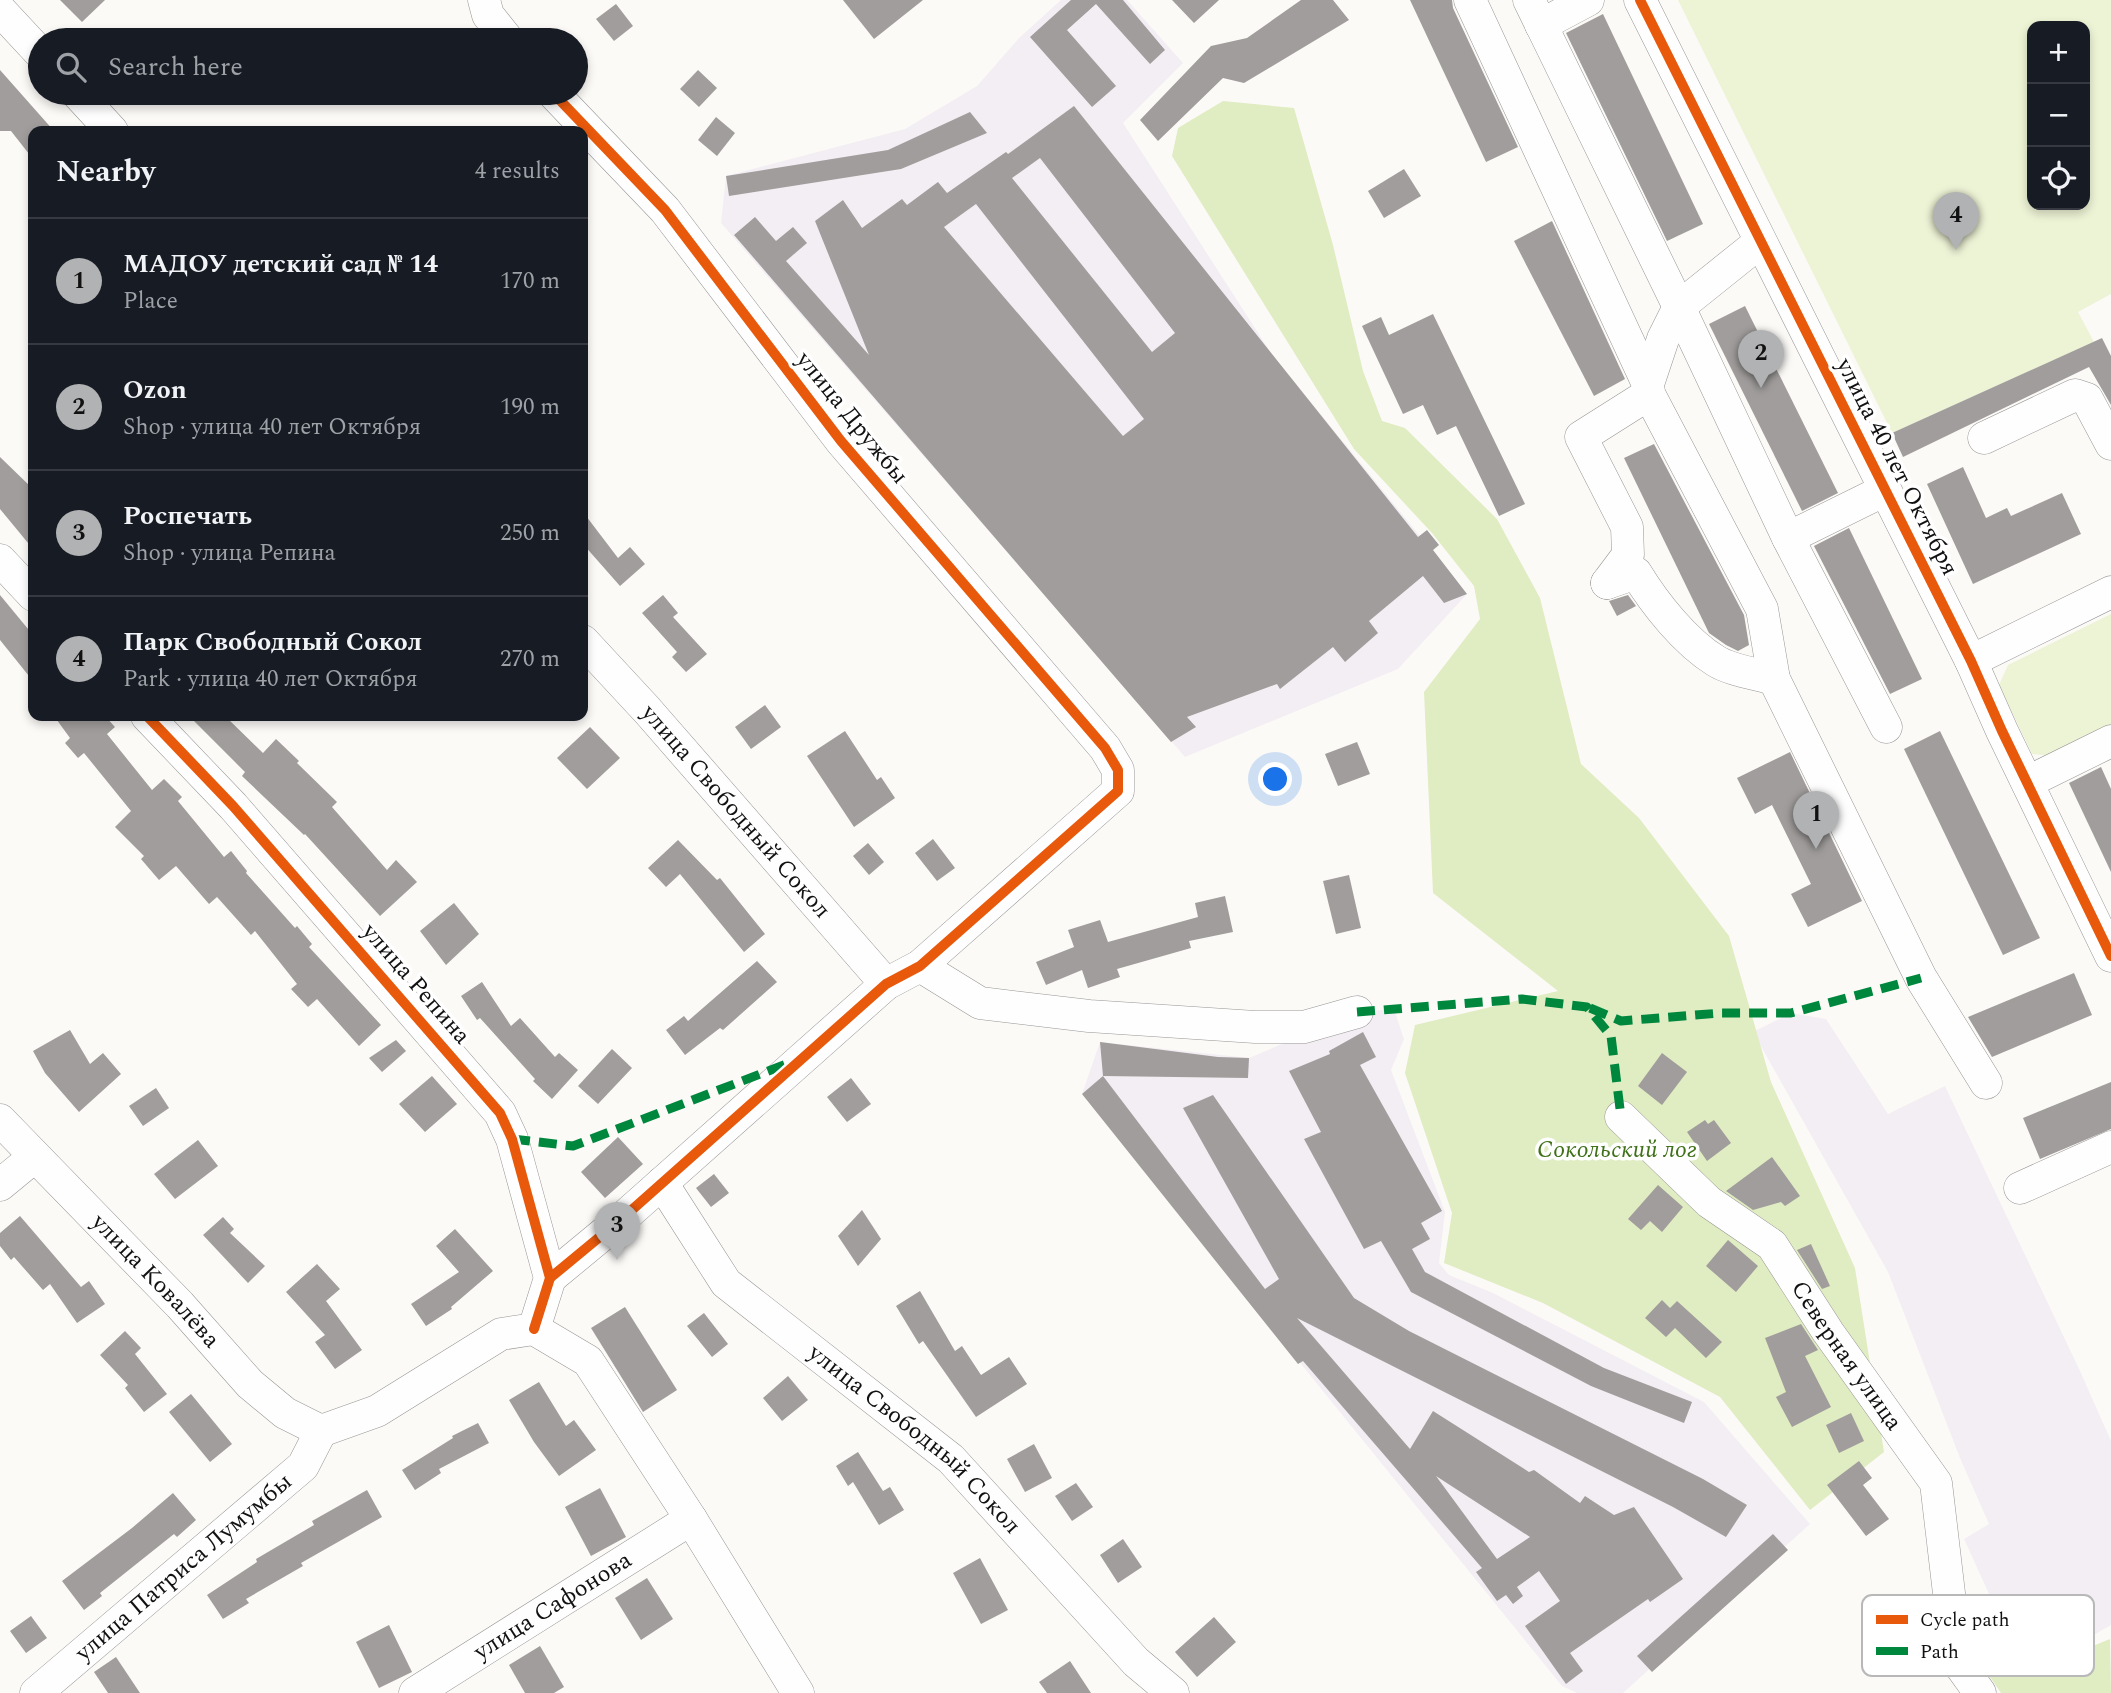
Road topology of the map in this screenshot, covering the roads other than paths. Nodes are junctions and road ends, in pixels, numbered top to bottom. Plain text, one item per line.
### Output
1 (484, 0) edge
2 (1470, 0) edge
3 (1588, 0) edge
4 (1640, 0) edge
5 (0, 10) edge
6 (1535, 13) edge
7 (498, 28) edge
8 (28, 40) edge
9 (88, 105) edge
10 (564, 105) edge
11 (107, 126) edge
12 (585, 126) edge
13 (588, 130) edge
14 (1760, 242) junction
15 (1679, 307) junction
16 (1649, 389) junction
17 (1984, 439) dead end
18 (2111, 444) edge
19 (1885, 490) junction
20 (1788, 538) junction
21 (0, 560) edge
22 (28, 590) edge
23 (2111, 592) edge
24 (588, 646) edge
25 (1971, 661) junction
26 (1774, 679) junction
27 (152, 721) edge
28 (1886, 727) dead end
29 (2111, 741) edge
30 (2028, 782) junction
31 (2111, 956) edge
32 (920, 966) junction
33 (887, 984) junction
34 (1357, 1013) dead end
35 (1986, 1083) dead end
36 (1621, 1117) dead end
37 (0, 1119) edge
38 (2111, 1147) edge
39 (34, 1157) junction
40 (662, 1183) junction
41 (0, 1185) edge
42 (2020, 1188) dead end
43 (550, 1278) junction
44 (534, 1329) junction
45 (321, 1431) junction
46 (691, 1519) junction
47 (1949, 1595) edge
48 (1968, 1676) edge
49 (36, 1693) edge
50 (415, 1693) edge
51 (798, 1693) edge
52 (1172, 1693) edge
53 (1980, 1693) edge

1 - 7 street
2 - 16 street
3 - 6 street
4 - 14 street, улица 40 лет Октября
5 - 8 street
6 - 15 street
9 - 11 street
10 - 12 street, улица Дружбы
13 - 32 street, улица Дружбы
14 - 15 street
14 - 19 street, улица 40 лет Октября
15 - 16 street
15 - 20 street
16 - 26 street
16 - 26 street
17 - 18 street
19 - 20 street
19 - 25 street, улица 40 лет Октября
20 - 28 street
21 - 22 street
23 - 25 street
24 - 33 street, улица Свободный Сокол
25 - 30 street, улица 40 лет Октября
26 - 35 street
27 - 43 street, улица Репина
29 - 30 street
30 - 31 street, улица 40 лет Октября
32 - 33 street
32 - 34 street
33 - 40 street
36 - 47 street, Северная улица
37 - 39 street, улица Ковалёва
38 - 42 street
39 - 41 street
39 - 45 street, улица Ковалёва
40 - 43 street
40 - 52 street, улица Свободный Сокол
43 - 44 street
44 - 45 street
44 - 46 street
45 - 49 street, улица Патриса Лумумбы
46 - 50 street, улица Сафонова
46 - 51 street
48 - 53 street, Северная улица

